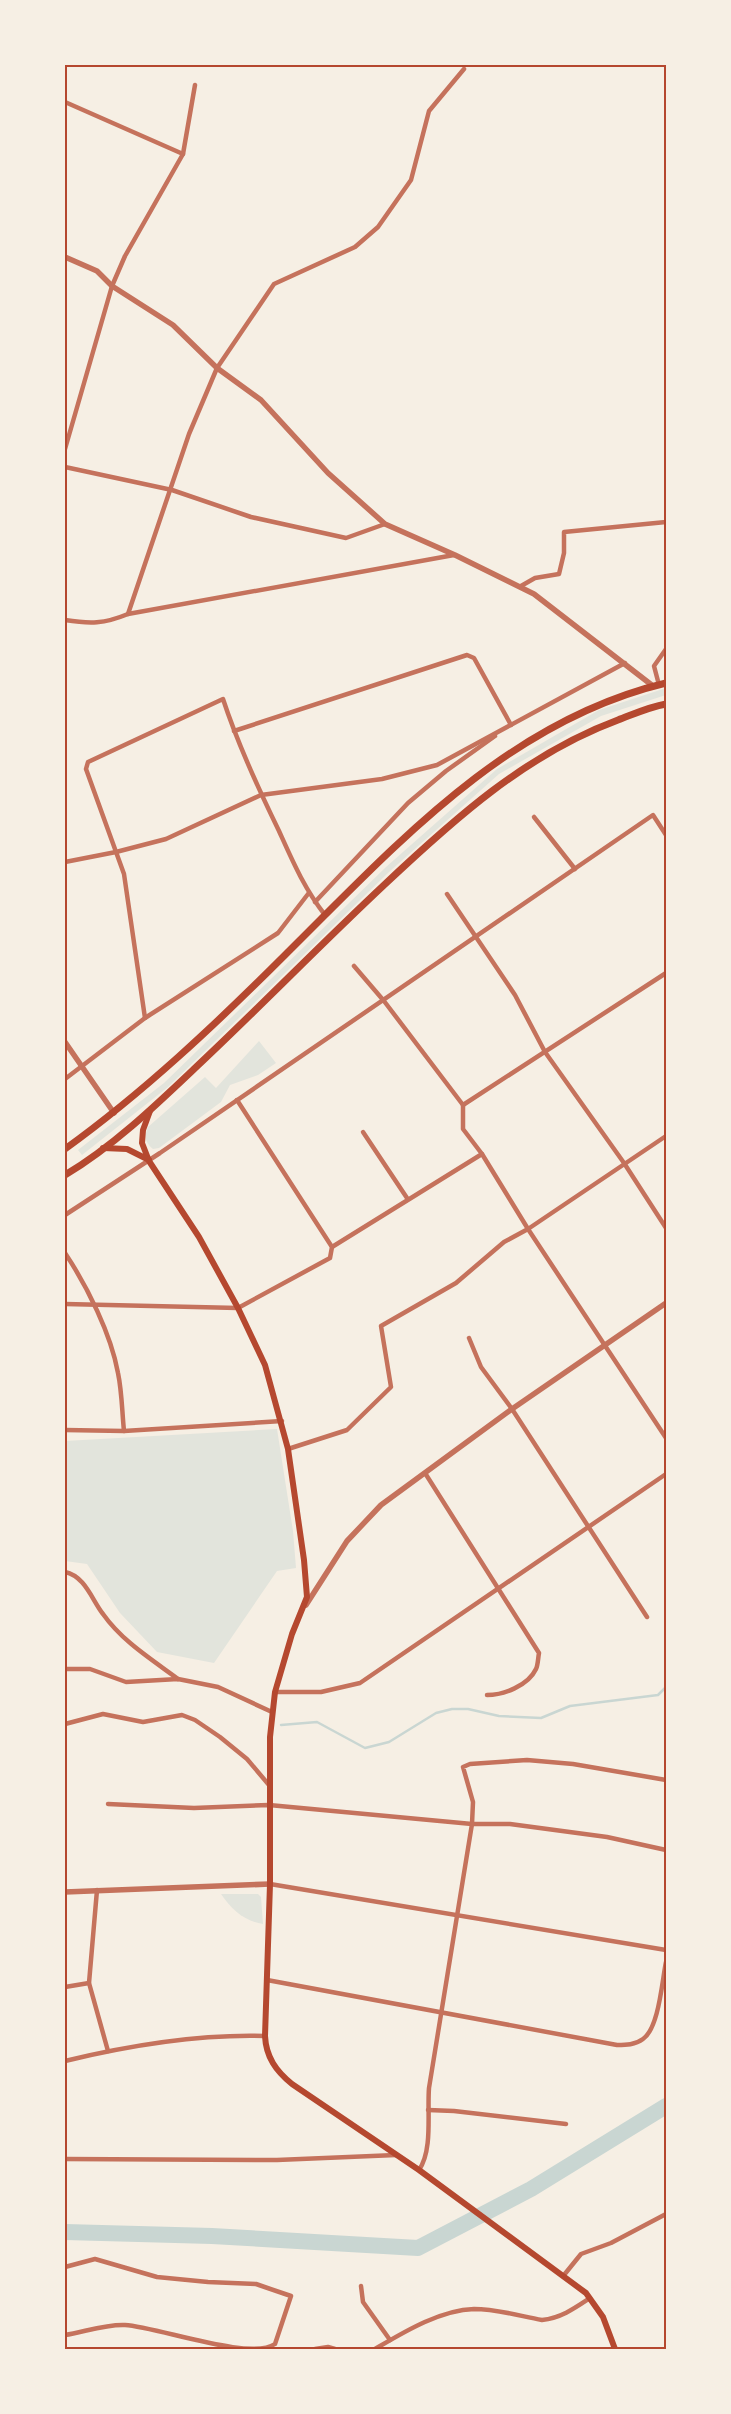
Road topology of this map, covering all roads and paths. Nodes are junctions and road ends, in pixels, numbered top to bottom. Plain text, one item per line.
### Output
1 (464, 69) dead end
2 (195, 85) dead end
3 (65, 102) edge
4 (183, 154) junction
5 (65, 257) edge
6 (112, 286) junction
7 (217, 368) junction
8 (65, 449) edge
9 (65, 467) edge
10 (172, 490) junction
11 (666, 522) edge
12 (385, 524) junction
13 (456, 555) junction
14 (521, 586) junction
15 (128, 614) junction
16 (65, 620) edge
17 (666, 649) edge
18 (625, 663) junction
19 (659, 685) edge
20 (666, 704) edge
21 (513, 724) junction
22 (234, 731) junction
23 (261, 795) junction
24 (534, 817) dead end
25 (666, 835) edge
26 (116, 852) junction
27 (65, 862) edge
28 (575, 869) junction
29 (308, 894) junction
30 (447, 894) dead end
31 (316, 902) junction
32 (326, 915) junction
33 (475, 938) junction
34 (354, 966) dead end
35 (666, 973) edge
36 (384, 1001) junction
37 (144, 1018) junction
38 (65, 1042) edge
39 (545, 1052) junction
40 (80, 1068) junction
41 (65, 1079) edge
42 (238, 1100) junction
43 (463, 1106) junction
44 (150, 1109) junction
45 (114, 1114) junction
46 (363, 1132) dead end
47 (666, 1136) edge
48 (103, 1148) junction
49 (65, 1149) edge
50 (482, 1154) junction
51 (149, 1161) junction
52 (624, 1163) junction
53 (65, 1175) edge
54 (407, 1198) junction
55 (65, 1214) edge
56 (666, 1228) edge
57 (528, 1229) junction
58 (332, 1247) junction
59 (65, 1253) edge
60 (666, 1303) edge
61 (65, 1304) edge
62 (92, 1305) junction
63 (238, 1308) junction
64 (469, 1338) dead end
65 (606, 1344) junction
66 (512, 1409) junction
67 (282, 1421) junction
68 (65, 1430) edge
69 (124, 1431) junction
70 (666, 1438) edge
71 (288, 1449) junction
72 (425, 1473) junction
73 (666, 1474) edge
74 (590, 1528) junction
75 (65, 1572) edge
76 (498, 1589) junction
77 (304, 1607) junction
78 (647, 1617) dead end
79 (65, 1669) edge
80 (178, 1679) junction
81 (275, 1692) junction
82 (487, 1695) dead end
83 (272, 1712) junction
84 (65, 1724) edge
85 (666, 1780) edge
86 (269, 1785) junction
87 (108, 1804) dead end
88 (270, 1805) junction
89 (472, 1824) junction
90 (666, 1850) edge
91 (270, 1884) junction
92 (97, 1890) junction
93 (65, 1892) edge
94 (458, 1915) junction
95 (666, 1950) edge
96 (666, 1962) edge
97 (268, 1980) junction
98 (89, 1983) junction
99 (65, 1987) edge
100 (442, 2014) junction
101 (264, 2036) junction
102 (108, 2051) junction
103 (65, 2061) edge
104 (428, 2110) junction
105 (566, 2124) dead end
106 (398, 2155) junction
107 (65, 2159) edge
108 (419, 2170) junction
109 (666, 2214) edge
110 (65, 2267) edge
111 (564, 2275) junction
112 (361, 2286) dead end
113 (590, 2298) junction
114 (65, 2335) edge
115 (390, 2340) junction
116 (223, 2347) edge
117 (265, 2348) edge
118 (315, 2349) edge
119 (335, 2349) edge
120 (375, 2349) edge
121 (615, 2349) edge

1 - 7 street
2 - 4 street
3 - 4 street
4 - 6 street
5 - 6 street
6 - 7 street
6 - 8 street
7 - 10 street
7 - 12 street
9 - 10 street
10 - 12 street
10 - 15 street
11 - 14 street
12 - 13 street
13 - 14 street
13 - 15 street
14 - 18 street
15 - 16 street
17 - 19 street
18 - 19 street
18 - 21 street
19 - 32 main road
20 - 44 main road
21 - 22 street
21 - 23 street
21 - 31 street
22 - 23 street
22 - 26 street
23 - 26 street
23 - 29 street
24 - 28 street
25 - 28 street
26 - 27 street
26 - 37 street
28 - 33 street
29 - 31 street
29 - 37 street
30 - 33 street
31 - 32 street
32 - 45 main road
33 - 36 street
33 - 39 street
34 - 36 street
35 - 39 street
36 - 42 street
36 - 43 street
37 - 40 street
38 - 40 street
39 - 43 street
39 - 52 street
40 - 41 street
40 - 45 street
42 - 51 street
42 - 58 street
43 - 50 street
44 - 48 main road
44 - 51 main road
45 - 49 main road
46 - 54 street
47 - 52 street
48 - 51 main road
48 - 53 main road
50 - 54 street
50 - 57 street
51 - 55 street
51 - 63 main road
52 - 56 street
52 - 57 street
54 - 58 street
57 - 65 street
57 - 71 street
58 - 63 street
59 - 62 street
60 - 65 street
61 - 62 street
62 - 63 street
62 - 69 street
63 - 67 main road
64 - 66 street
65 - 66 street
65 - 70 street
66 - 72 street
66 - 74 street
67 - 69 street
67 - 71 main road
68 - 69 street
71 - 77 main road
72 - 76 street
72 - 77 street
73 - 74 street
74 - 76 street
74 - 78 street
75 - 80 street
76 - 81 street
76 - 82 street
77 - 81 main road
79 - 80 street
80 - 83 street
81 - 83 main road
83 - 86 main road
84 - 86 street
85 - 89 street
86 - 88 main road
87 - 88 street
88 - 89 street
88 - 91 main road
89 - 90 street
89 - 94 street
91 - 92 street
91 - 94 street
91 - 97 main road
92 - 93 street
92 - 98 street
94 - 95 street
94 - 100 street
96 - 100 street
97 - 100 street
97 - 101 main road
98 - 99 street
98 - 102 street
100 - 104 street
101 - 102 street
101 - 106 main road
102 - 103 street
104 - 105 street
104 - 108 street
106 - 107 street
106 - 108 main road
108 - 111 main road
109 - 111 street
110 - 117 street
111 - 113 main road
112 - 115 street
113 - 115 street
113 - 121 main road
114 - 116 street
115 - 120 street
116 - 117 street
118 - 119 street

